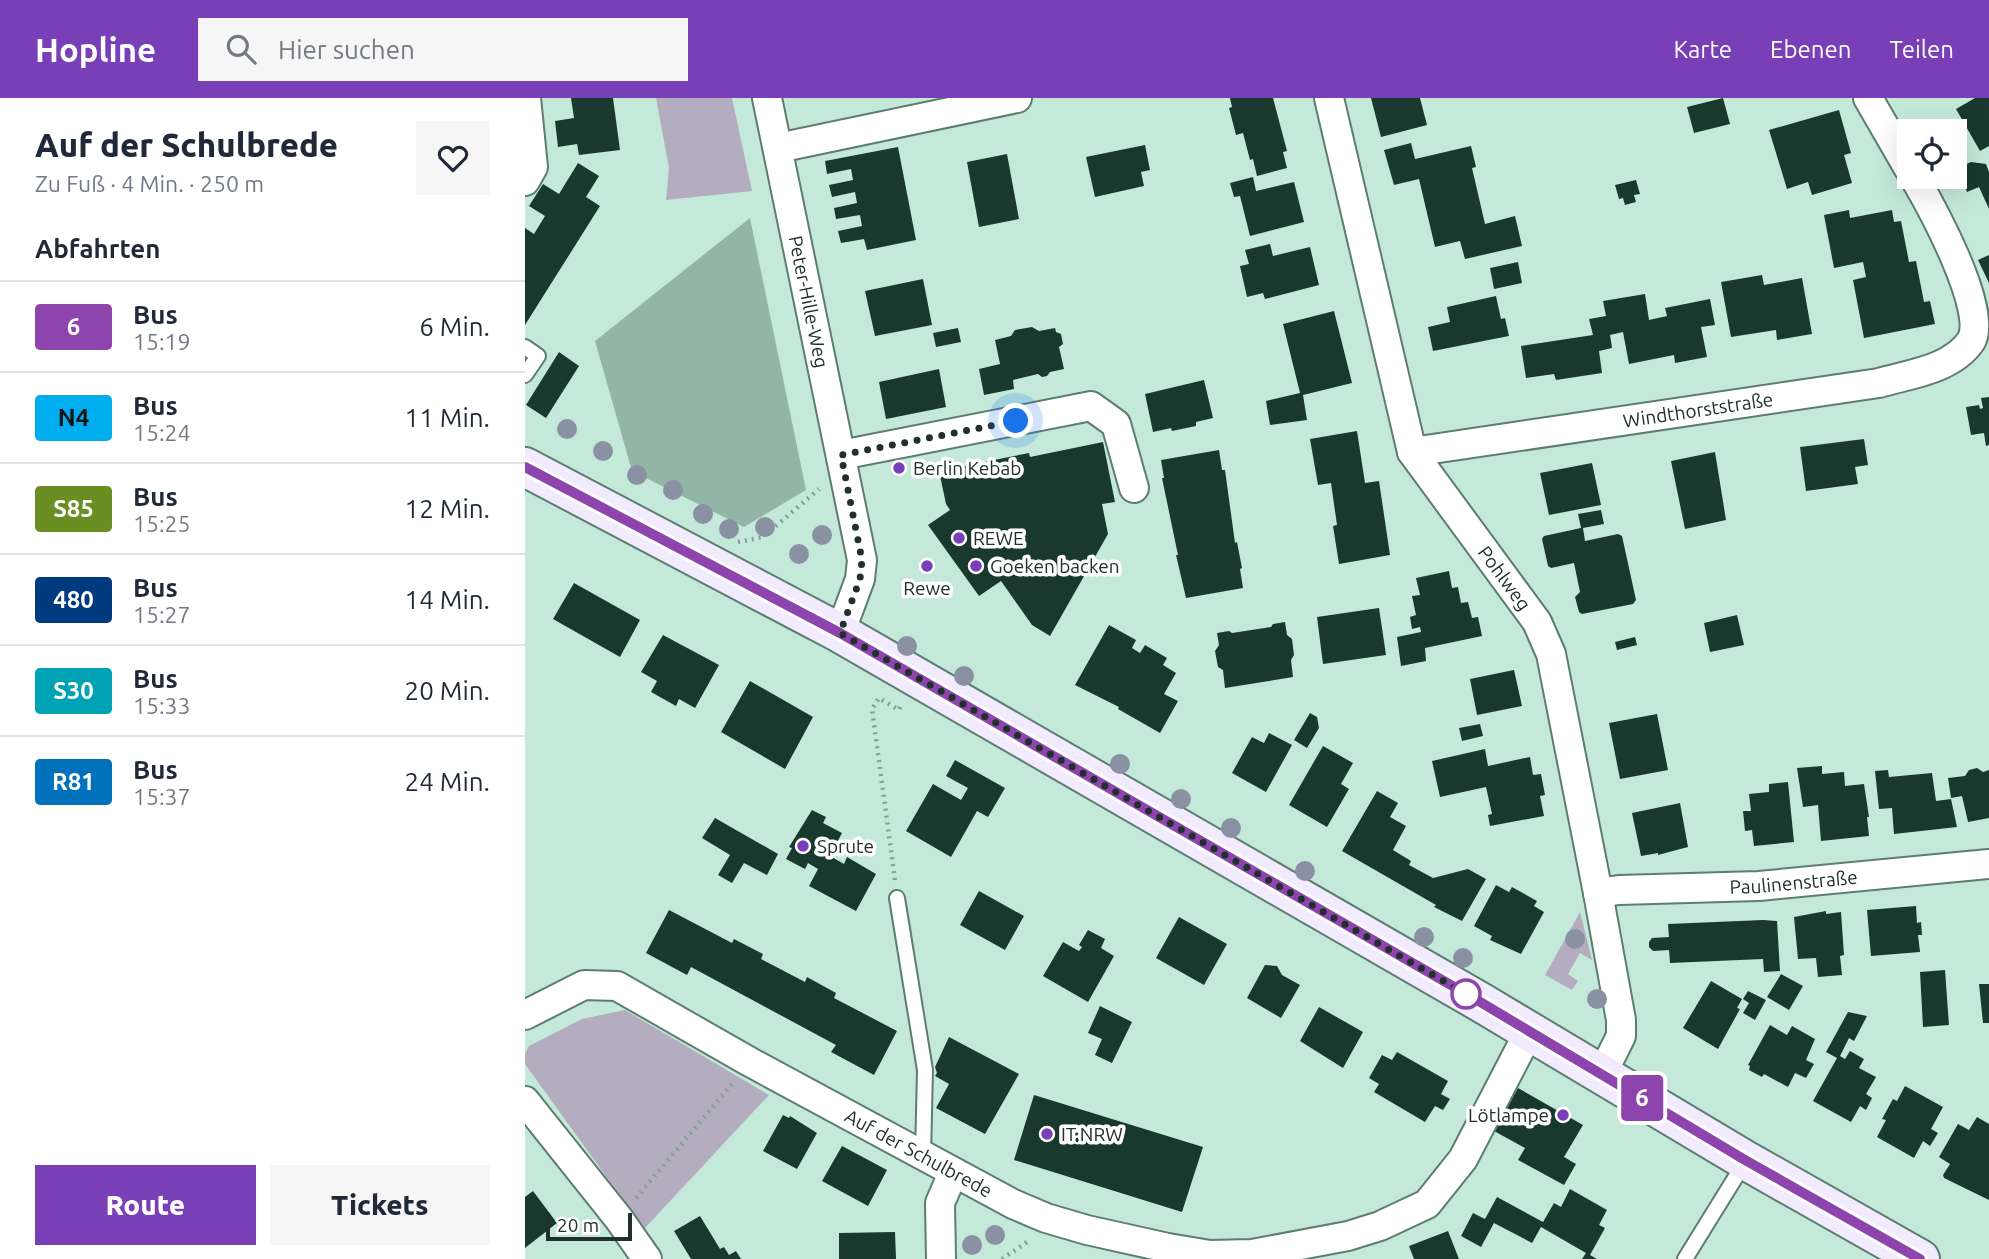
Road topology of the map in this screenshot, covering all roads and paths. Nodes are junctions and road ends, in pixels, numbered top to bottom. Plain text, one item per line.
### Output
1 (526, 98) edge
2 (767, 98) edge
3 (1017, 98) edge
4 (1329, 98) edge
5 (1868, 98) edge
6 (778, 148) junction
7 (1897, 148) edge
8 (525, 181) edge
9 (1921, 189) edge
10 (525, 347) edge
11 (525, 374) edge
12 (1412, 452) junction
13 (843, 461) junction
14 (525, 467) edge
15 (1134, 488) dead end
16 (716, 568) junction
17 (840, 633) junction
18 (872, 709) dead end
19 (1989, 864) edge
20 (1598, 893) junction
21 (897, 898) joint
22 (525, 1015) edge
23 (1529, 1032) junction
24 (750, 1062) junction
25 (1602, 1074) junction
26 (525, 1101) edge
27 (923, 1156) junction
28 (1745, 1160) junction
29 (953, 1173) junction
30 (619, 1219) junction
31 (647, 1259) edge
32 (941, 1259) edge
33 (1685, 1259) edge
34 (1920, 1259) edge

1 - 8 street
2 - 6 street, Peter-Hille-Weg
3 - 6 street
4 - 12 street, Pohlweg
5 - 7 street
6 - 13 street, Peter-Hille-Weg
9 - 12 street, Windthorststraße
10 - 11 lane
12 - 20 street, Pohlweg
13 - 15 street
13 - 16 path
13 - 17 street, Peter-Hille-Weg
14 - 16 main road
16 - 17 main road
17 - 23 main road
18 - 21 path
19 - 20 street, Paulinenstraße
20 - 25 street, Pohlweg
21 - 27 lane
22 - 24 street, Auf der Schulbrede
23 - 25 main road
23 - 29 street, Auf der Schulbrede
24 - 27 street, Auf der Schulbrede
24 - 30 path
25 - 28 main road
26 - 30 street
27 - 29 street, Auf der Schulbrede
28 - 33 lane
28 - 34 main road
29 - 32 street
30 - 31 street

